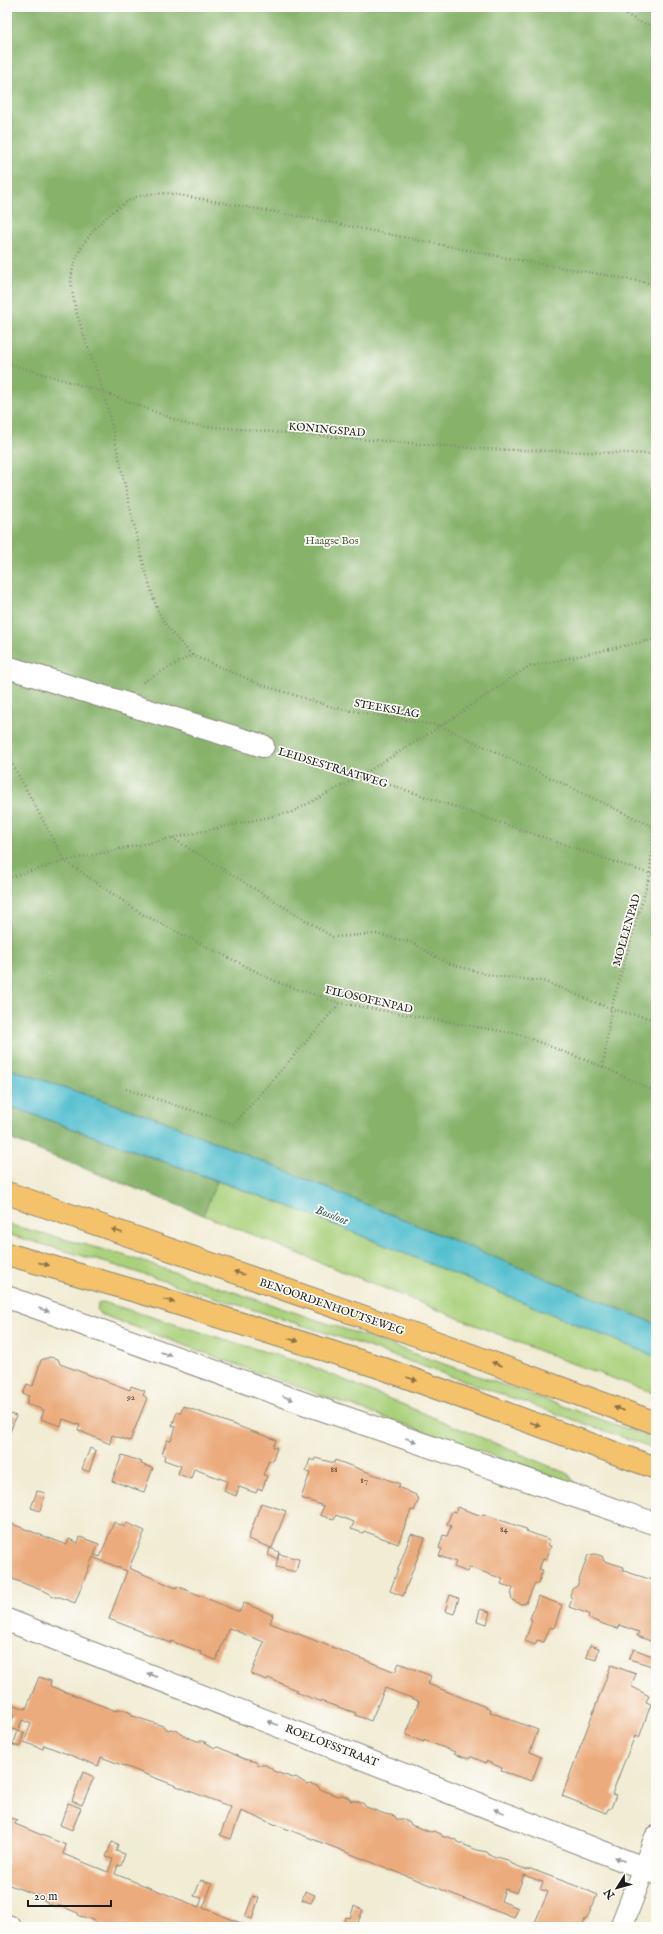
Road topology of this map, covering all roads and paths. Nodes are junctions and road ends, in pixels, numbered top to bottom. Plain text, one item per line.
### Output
1 (612, 7) edge
2 (656, 26) edge
3 (656, 284) edge
4 (7, 363) edge
5 (103, 392) junction
6 (656, 454) edge
7 (656, 639) edge
8 (192, 655) junction
9 (7, 667) edge
10 (113, 699) junction
11 (441, 726) junction
12 (263, 746) joint
13 (7, 754) edge
14 (362, 775) junction
15 (656, 795) edge
16 (655, 828) edge
17 (172, 838) junction
18 (65, 861) junction
19 (650, 874) junction
20 (656, 876) edge
21 (7, 878) edge
22 (340, 1003) junction
23 (611, 1009) junction
24 (656, 1020) edge
25 (603, 1067) junction
26 (126, 1089) dead end
27 (656, 1092) edge
28 (7, 1193) edge
29 (7, 1254) edge
30 (7, 1297) edge
31 (656, 1423) edge
32 (656, 1468) edge
33 (656, 1524) edge
34 (7, 1620) edge
35 (656, 1837) edge
36 (650, 1870) edge
37 (7, 1926) edge
38 (10, 1927) edge
39 (621, 1927) edge

1 - 2 path
3 - 5 path
4 - 5 path, KONINGSPAD
5 - 6 path, KONINGSPAD
5 - 8 path
7 - 11 path
8 - 10 path
8 - 11 path, STEEKSLAG
9 - 10 street, LEIDSESTRAATWEG
10 - 12 street, LEIDSESTRAATWEG
11 - 14 path
11 - 16 path, STEEKSLAG
12 - 14 path, LEIDSESTRAATWEG
13 - 18 path
14 - 17 path
14 - 19 path, LEIDSESTRAATWEG
15 - 16 path, MOLLENPAD
16 - 19 path, MOLLENPAD
17 - 18 path
17 - 23 path
18 - 21 path
18 - 22 path, FILOSOFENPAD
19 - 20 path, LEIDSESTRAATWEG
19 - 23 path, MOLLENPAD
22 - 25 path, FILOSOFENPAD
22 - 26 path
23 - 24 path
23 - 25 path, MOLLENPAD
25 - 27 path, FILOSOFENPAD
31 -> 28 main road, BENOORDENHOUTSEWEG
29 -> 32 main road
30 -> 33 street
36 -> 34 street, ROELOFSSTRAAT
35 - 36 street
36 - 39 street
37 - 38 street

